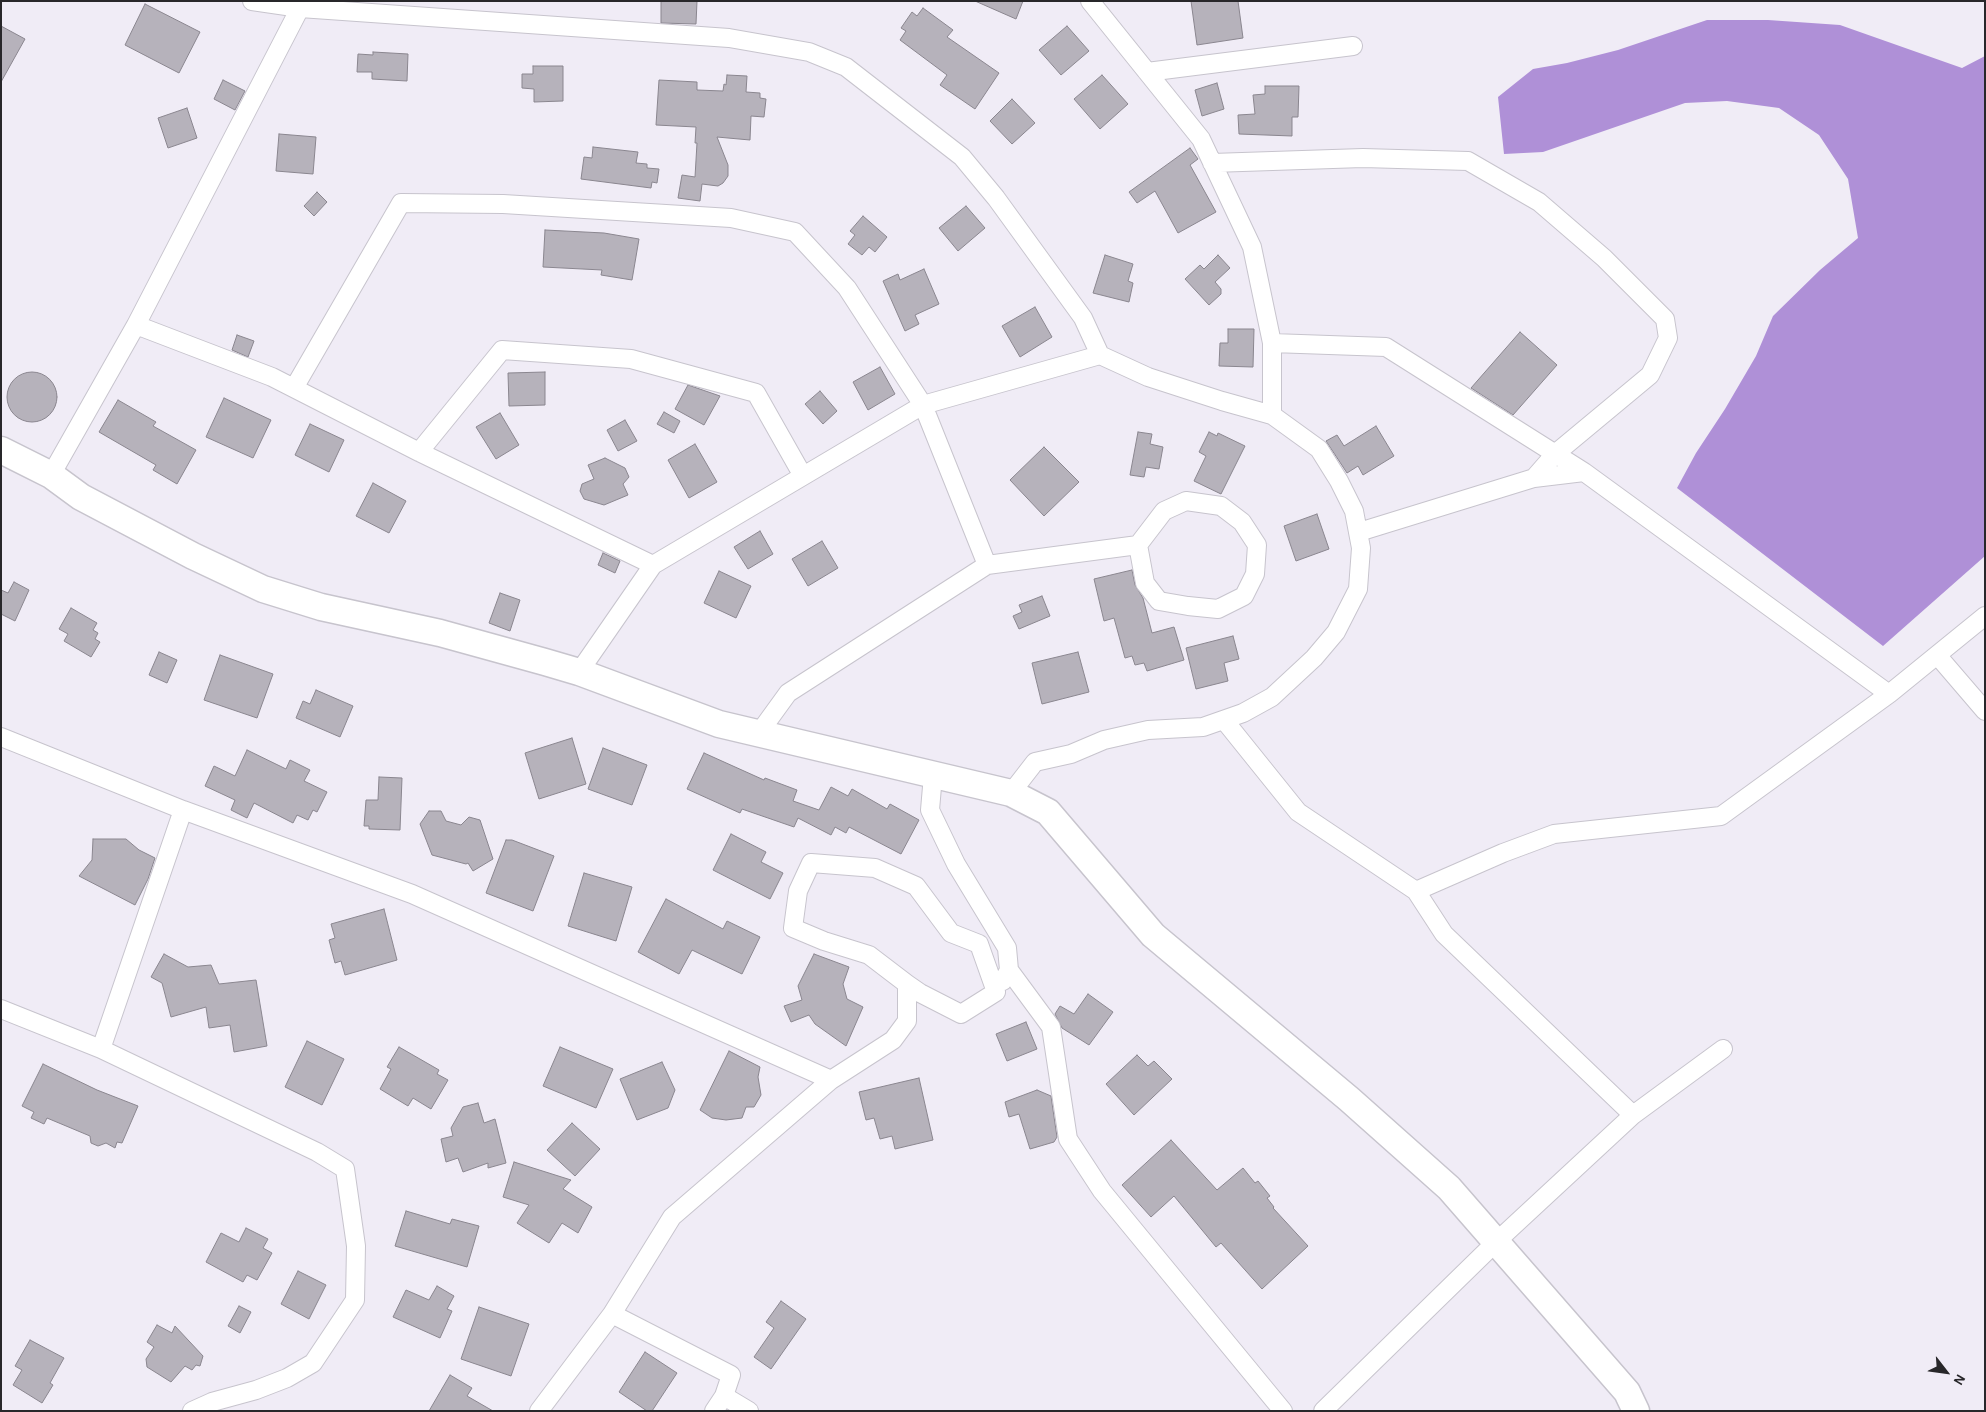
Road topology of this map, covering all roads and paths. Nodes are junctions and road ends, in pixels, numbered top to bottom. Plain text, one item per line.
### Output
1 (252, 1) edge
2 (1090, 1) edge
3 (300, 8) junction
4 (1352, 46) dead end
5 (1147, 72) junction
6 (1212, 163) junction
7 (136, 325) junction
8 (1272, 343) junction
9 (1100, 355) junction
10 (294, 388) junction
11 (923, 404) junction
12 (1272, 415) junction
13 (418, 452) junction
14 (3, 454) edge
15 (1555, 454) junction
16 (1584, 472) junction
17 (51, 475) junction
18 (803, 476) junction
19 (1534, 478) junction
20 (1359, 532) junction
21 (1138, 545) junction
22 (653, 565) junction
23 (987, 565) junction
24 (1985, 616) edge
25 (1937, 655) junction
26 (579, 672) junction
27 (1889, 694) junction
28 (1985, 711) edge
29 (1224, 720) junction
30 (759, 733) junction
31 (1, 738) edge
32 (933, 775) junction
33 (1011, 793) junction
34 (183, 810) junction
35 (1416, 891) junction
36 (1008, 970) junction
37 (907, 984) junction
38 (996, 992) junction
39 (1, 1010) edge
40 (101, 1049) junction
41 (1723, 1049) dead end
42 (831, 1080) junction
43 (1634, 1115) junction
44 (1496, 1242) junction
45 (612, 1314) junction
46 (724, 1396) junction
47 (192, 1411) edge
48 (539, 1411) edge
49 (714, 1411) edge
50 (749, 1411) edge
51 (1284, 1411) edge
52 (1323, 1411) edge
53 (1636, 1411) edge

1 - 3 street
2 - 5 street
3 - 7 street
3 - 9 street
4 - 5 street
5 - 6 street
6 - 8 street
6 - 15 street
7 - 10 street
7 - 17 street
8 - 12 street
8 - 15 street
9 - 11 street
9 - 12 street
10 - 11 street
10 - 13 street
11 - 18 street
11 - 23 street
12 - 20 street
13 - 18 street
13 - 22 street
14 - 17 street
15 - 16 street
15 - 19 street
16 - 19 street
16 - 27 street
17 - 26 street
18 - 22 street
19 - 20 street
20 - 29 street
21 - 21 street
21 - 23 street
22 - 26 street
23 - 30 street
24 - 25 street
25 - 27 street
25 - 28 street
26 - 30 street
27 - 35 street
29 - 33 street
29 - 35 street
30 - 32 street
31 - 34 street
32 - 33 street
32 - 36 street
33 - 44 street
34 - 40 street
34 - 42 street
35 - 43 street
36 - 38 street
36 - 51 street
37 - 38 street
37 - 38 street
37 - 42 street
39 - 40 street
40 - 47 street
41 - 43 street
42 - 45 street
43 - 44 street
44 - 52 street
44 - 53 street
45 - 46 street
45 - 48 street
46 - 49 street
46 - 50 street

